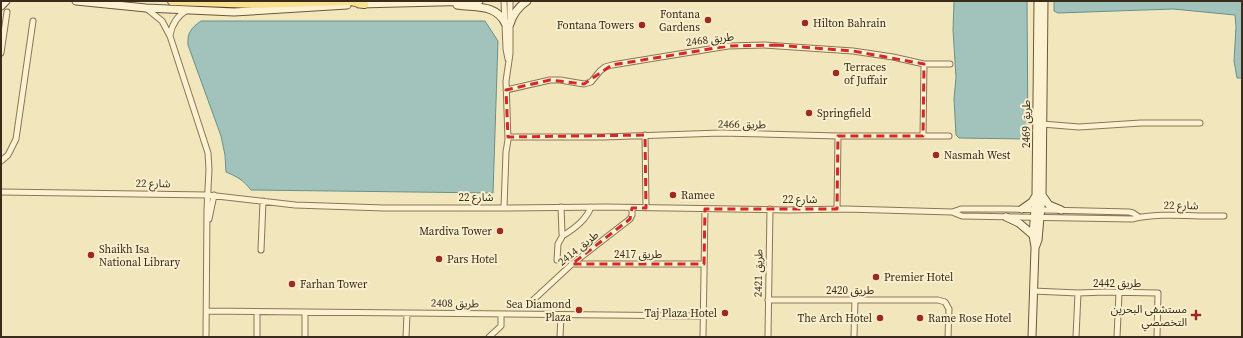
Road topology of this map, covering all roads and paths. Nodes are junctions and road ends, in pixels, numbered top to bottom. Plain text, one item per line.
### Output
1 (6, 1) edge
2 (76, 1) edge
3 (172, 1) edge
4 (479, 1) edge
5 (504, 1) edge
6 (510, 1) edge
7 (527, 1) edge
8 (1038, 1) edge
9 (1044, 1) edge
10 (450, 2) edge
11 (364, 4) junction
12 (1, 6) edge
13 (146, 8) junction
14 (187, 10) junction
15 (8, 12) dead end
16 (34, 21) dead end
17 (508, 24) junction
18 (170, 36) junction
19 (1, 53) edge
20 (924, 64) junction
21 (950, 64) dead end
22 (506, 90) junction
23 (1200, 123) dead end
24 (1042, 124) junction
25 (645, 135) junction
26 (838, 136) junction
27 (923, 136) junction
28 (949, 136) dead end
29 (508, 137) junction
30 (3, 160) edge
31 (1, 166) edge
32 (1, 192) edge
33 (208, 195) junction
34 (214, 195) junction
35 (1039, 195) junction
36 (262, 201) junction
37 (561, 207) junction
38 (591, 207) junction
39 (504, 208) junction
40 (632, 208) junction
41 (646, 208) junction
42 (705, 209) junction
43 (770, 209) junction
44 (837, 209) junction
45 (1022, 209) junction
46 (1038, 210) junction
47 (1061, 210) junction
48 (952, 212) junction
49 (1224, 216) dead end
50 (1006, 217) junction
51 (1139, 217) junction
52 (1037, 218) junction
53 (208, 224) junction
54 (562, 235) junction
55 (1033, 235) junction
56 (1035, 248) junction
57 (262, 250) dead end
58 (557, 260) dead end
59 (572, 264) junction
60 (704, 264) junction
61 (1033, 292) junction
62 (1078, 293) junction
63 (1119, 293) junction
64 (855, 299) junction
65 (768, 300) junction
66 (531, 302) dead end
67 (206, 311) junction
68 (257, 312) junction
69 (305, 312) junction
70 (407, 313) junction
71 (501, 314) junction
72 (561, 314) junction
73 (704, 316) junction
74 (206, 337) edge
75 (257, 337) edge
76 (305, 337) edge
77 (406, 337) edge
78 (489, 337) edge
79 (560, 337) edge
80 (703, 337) edge
81 (768, 337) edge
82 (854, 337) edge
83 (948, 337) edge
84 (1032, 337) edge
85 (1076, 337) edge
86 (1117, 337) edge
87 (1157, 337) edge

1 - 12 street
2 - 13 street
3 - 11 main road
4 - 10 street
5 - 17 street
6 - 17 street
7 - 17 street
8 - 35 street, طريق 2469
9 - 24 street
10 - 11 street
10 - 17 street
11 - 14 street
13 - 14 street
13 - 18 street
14 - 18 street
15 - 19 street
16 - 30 street
17 - 22 street
18 - 33 street
20 - 21 street, طريق 2468
20 - 22 street, طريق 2468
20 - 27 street
22 - 29 street
23 - 24 street
24 - 35 street
25 - 26 street, طريق 2466
25 - 29 street, طريق 2466
25 - 41 street
26 - 27 street, طريق 2466
26 - 44 street
27 - 28 street, طريق 2466
29 - 39 street
30 - 31 street
32 - 33 street, شارع 22
33 - 34 street, شارع 22
33 - 53 street
34 - 36 street, شارع 22
34 - 53 street
35 - 45 street
35 - 46 street, طريق 2469
35 - 47 street
36 - 39 street, شارع 22
36 - 57 street
37 - 38 street, شارع 22
37 - 39 street, شارع 22
37 - 54 street
38 - 40 street, شارع 22
38 - 54 street
40 - 41 street, شارع 22
40 - 59 street, طريق 2414
41 - 42 street, شارع 22
42 - 43 street, شارع 22
42 - 60 street
43 - 44 street, شارع 22
43 - 65 street, طريق 2421
44 - 48 street, شارع 22
45 - 46 street, شارع 22
45 - 48 street, شارع 22
46 - 47 street, شارع 22
46 - 52 street, طريق 2469
47 - 51 street, شارع 22
48 - 50 street, شارع 22
49 - 51 street, شارع 22
50 - 52 street, شارع 22
50 - 55 street
51 - 52 street, شارع 22
52 - 55 street, طريق 2469
52 - 56 street
53 - 67 street
54 - 58 street
55 - 56 street, طريق 2469
56 - 61 street
59 - 60 street, طريق 2417
59 - 66 street, طريق 2414
60 - 73 street
61 - 62 street, طريق 2442
61 - 84 street
62 - 63 street, طريق 2442
62 - 85 street
63 - 86 street
63 - 87 street, طريق 2442
64 - 65 street, طريق 2420
64 - 82 street
64 - 83 street, طريق 2420
65 - 81 street, طريق 2421
67 - 68 street, طريق 2408
67 - 74 street
68 - 69 street, طريق 2408
68 - 75 street
69 - 70 street, طريق 2408
69 - 76 street
70 - 71 street, طريق 2408
70 - 77 street
71 - 72 street, طريق 2408
71 - 78 street
72 - 73 street, طريق 2408
72 - 79 street
73 - 80 street

